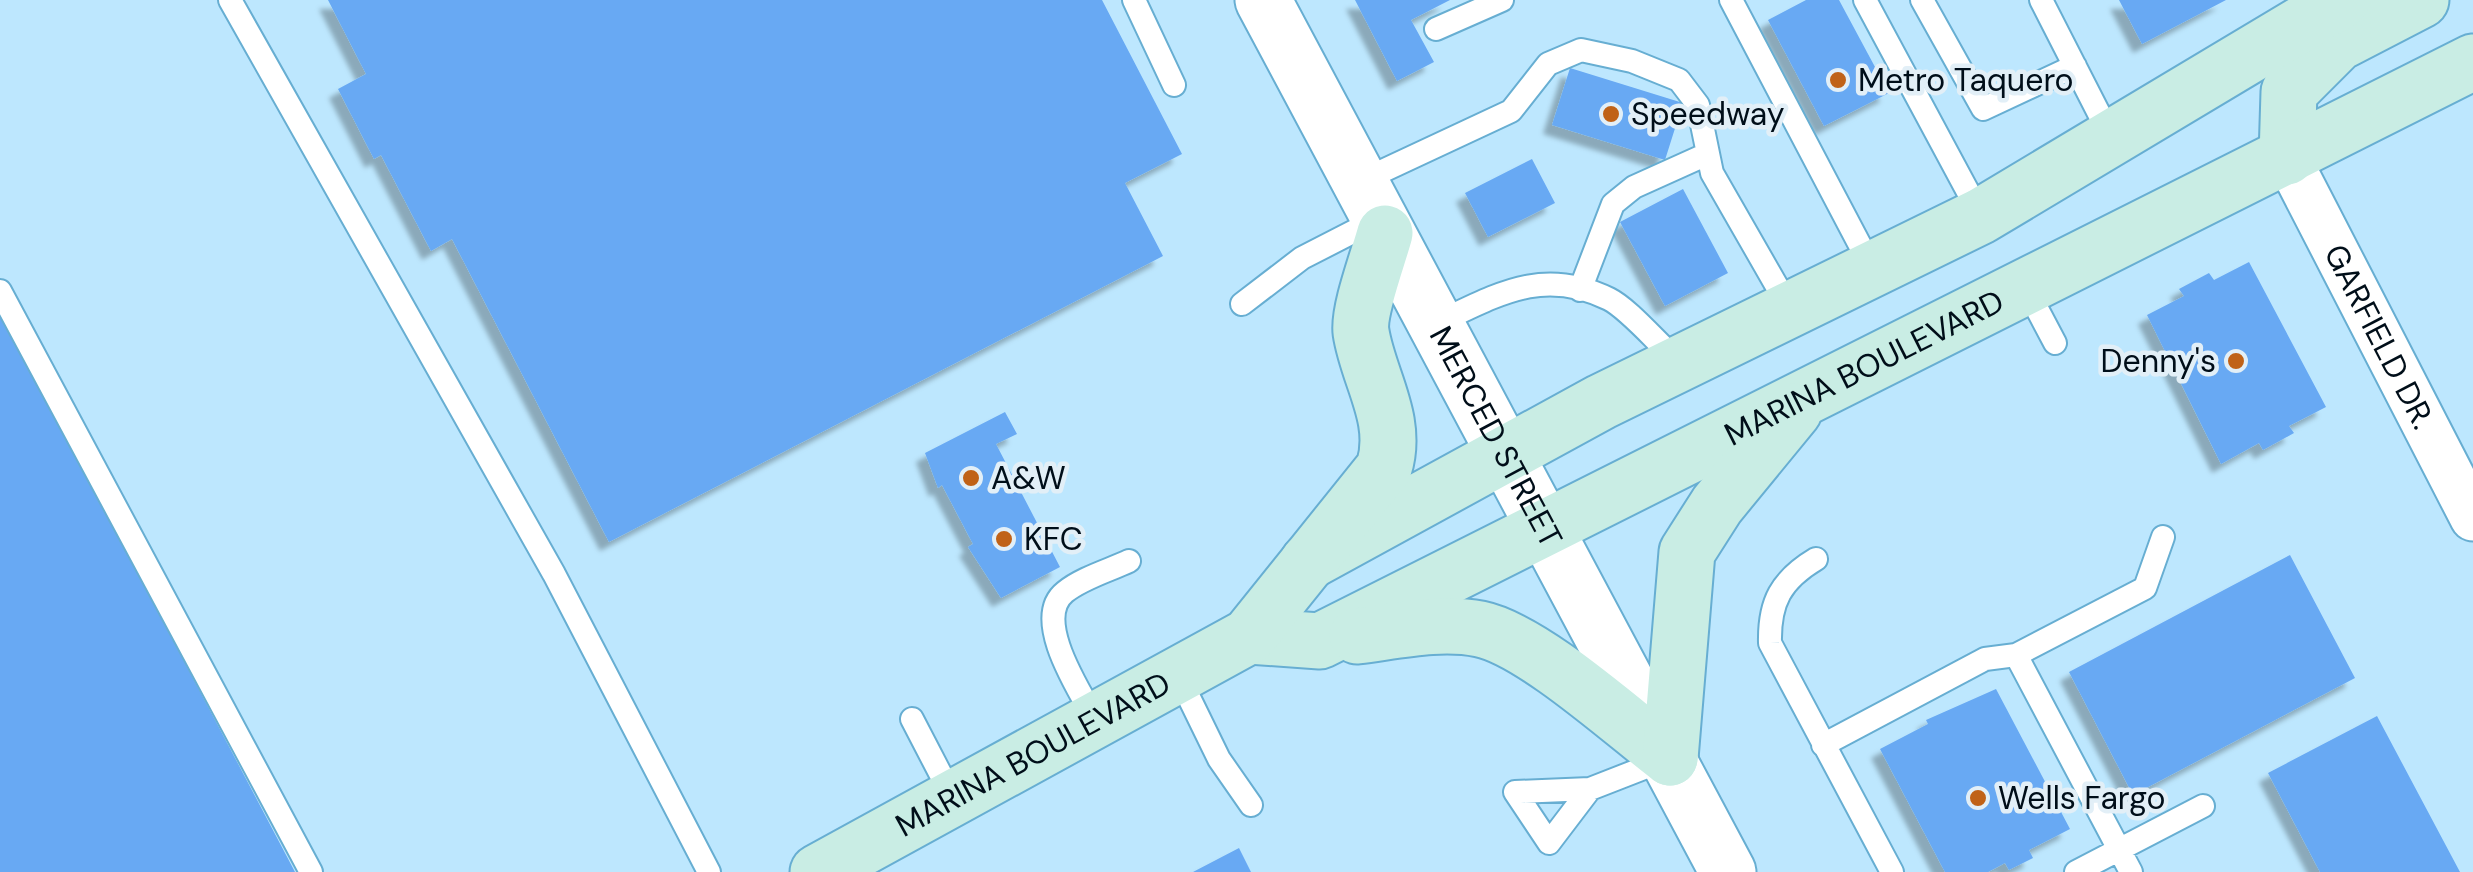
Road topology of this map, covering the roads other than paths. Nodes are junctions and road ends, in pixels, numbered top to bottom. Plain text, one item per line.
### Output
1 (230, 0) edge
2 (1134, 0) edge
3 (1263, 0) edge
4 (1502, 0) edge
5 (1731, 0) edge
6 (1865, 0) edge
7 (1922, 0) edge
8 (2041, 0) edge
9 (2342, 0) edge
10 (2421, 0) edge
11 (1436, 29) dead end
12 (2473, 62) edge
13 (2074, 66) junction
14 (1174, 85) dead end
15 (2111, 137) junction
16 (1705, 155) junction
17 (2287, 157) junction
18 (1374, 211) junction
19 (1981, 216) junction
20 (1872, 268) junction
21 (2026, 286) junction
22 (0, 290) edge
23 (1580, 290) junction
24 (1242, 304) dead end
25 (1790, 310) junction
26 (1434, 324) junction
27 (2054, 343) dead end
28 (1680, 363) junction
29 (1809, 393) junction
30 (1505, 454) junction
31 (2473, 518) edge
32 (1546, 526) junction
33 (2163, 537) dead end
34 (1816, 559) dead end
35 (1129, 561) dead end
36 (1308, 562) junction
37 (1248, 636) junction
38 (1320, 641) junction
39 (2016, 654) junction
40 (1177, 674) junction
41 (912, 719) dead end
42 (1096, 721) junction
43 (1823, 745) junction
44 (1670, 758) junction
45 (1590, 789) dead end
46 (953, 798) junction
47 (1250, 805) dead end
48 (2204, 806) dead end
49 (2120, 850) junction
50 (1726, 871) edge
51 (311, 872) edge
52 (709, 872) edge
53 (818, 872) edge
54 (1892, 872) edge
55 (2076, 872) edge
56 (2131, 872) edge

1 - 52 lane
2 - 14 lane
3 - 18 street, MERCED STREET
4 - 11 lane
5 - 20 lane
6 - 19 lane
7 - 13 lane
8 - 13 lane
9 - 15 main road, MARINA BOULEVARD
10 - 17 main road
12 - 17 main road, MARINA BOULEVARD
13 - 15 lane
15 - 19 main road, MARINA BOULEVARD
16 - 18 lane
16 - 23 lane
16 - 25 lane
17 - 21 main road, MARINA BOULEVARD
17 - 31 street, GARFIELD DR.
18 - 24 lane
18 - 26 street, MERCED STREET
18 - 36 main road
19 - 20 main road, MARINA BOULEVARD
20 - 25 main road, MARINA BOULEVARD
21 - 27 lane
21 - 29 main road, MARINA BOULEVARD
22 - 51 lane
23 - 26 lane
23 - 28 lane
25 - 28 main road, MARINA BOULEVARD
26 - 30 street, MERCED STREET
28 - 30 main road, MARINA BOULEVARD
29 - 32 main road, MARINA BOULEVARD
29 - 44 main road
30 - 32 street, MERCED STREET
30 - 36 main road, MARINA BOULEVARD
32 - 38 main road, MARINA BOULEVARD
32 - 44 street, MERCED STREET
33 - 39 lane
34 - 43 lane
35 - 42 lane
36 - 37 main road, MARINA BOULEVARD
37 - 38 main road
37 - 40 main road, MARINA BOULEVARD
38 - 44 main road
39 - 43 lane
39 - 49 lane
40 - 42 main road, MARINA BOULEVARD
40 - 47 lane
41 - 46 lane
42 - 46 main road, MARINA BOULEVARD
43 - 54 lane
44 - 45 lane
44 - 50 street, MERCED STREET
46 - 53 main road, MARINA BOULEVARD
48 - 49 lane
49 - 55 lane
49 - 56 lane

